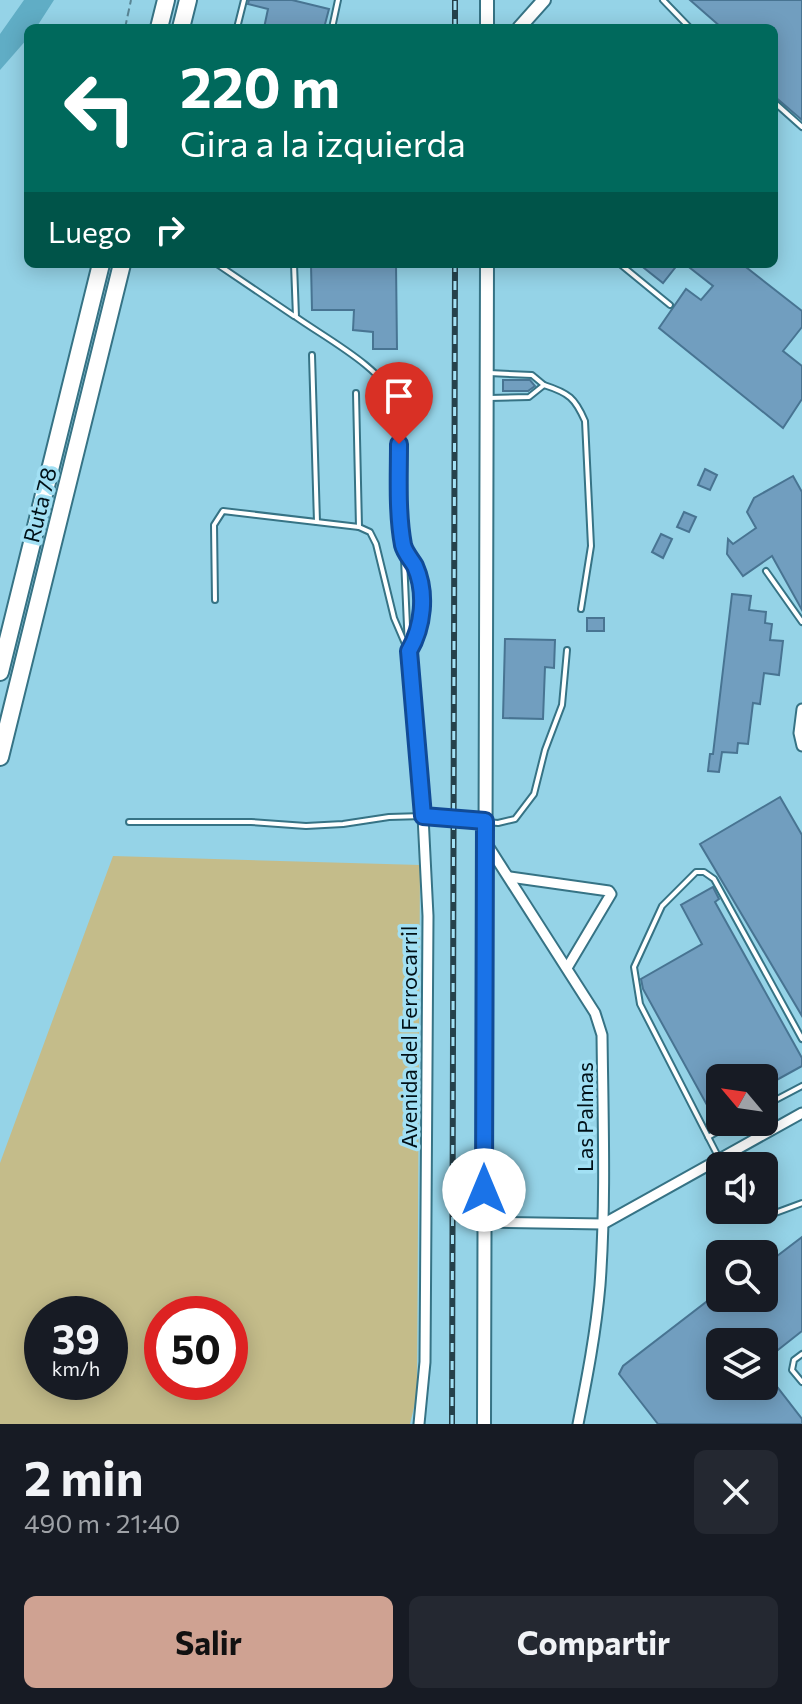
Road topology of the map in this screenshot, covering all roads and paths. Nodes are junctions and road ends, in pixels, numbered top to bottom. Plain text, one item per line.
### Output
1 (131, 0) edge
2 (166, 0) edge
3 (188, 0) edge
4 (244, 0) edge
5 (338, 0) edge
6 (487, 0) edge
7 (544, 0) edge
8 (663, 0) edge
9 (126, 24) edge
10 (160, 24) edge
11 (182, 24) edge
12 (238, 24) edge
13 (333, 24) edge
14 (487, 24) edge
15 (523, 24) edge
16 (686, 24) edge
17 (778, 106) edge
18 (802, 127) edge
19 (100, 268) edge
20 (121, 268) edge
21 (223, 268) edge
22 (294, 268) edge
23 (487, 268) edge
24 (625, 268) edge
25 (670, 305) dead end
26 (296, 317) junction
27 (312, 355) dead end
28 (486, 374) junction
29 (544, 385) junction
30 (356, 393) dead end
31 (486, 398) junction
32 (317, 522) junction
33 (359, 527) junction
34 (403, 548) junction
35 (766, 571) dead end
36 (215, 600) dead end
37 (581, 609) dead end
38 (802, 622) edge
39 (567, 650) dead end
40 (409, 651) junction
41 (0, 672) edge
42 (802, 709) edge
43 (802, 746) edge
44 (0, 757) edge
45 (423, 816) junction
46 (485, 821) junction
47 (129, 822) dead end
48 (485, 841) junction
49 (510, 877) junction
50 (567, 968) junction
51 (802, 1039) edge
52 (802, 1086) edge
53 (778, 1099) edge
54 (802, 1113) edge
55 (708, 1137) joint
56 (716, 1152) edge
57 (738, 1152) edge
58 (706, 1170) edge
59 (802, 1203) edge
60 (778, 1212) edge
61 (484, 1222) junction
62 (603, 1224) junction
63 (802, 1354) edge
64 (802, 1382) edge
65 (419, 1424) edge
66 (484, 1424) edge
67 (578, 1424) edge

1 - 9 path
2 - 10 highway
3 - 11 highway
4 - 12 lane
5 - 13 lane
6 - 14 main road
7 - 15 main road
8 - 16 lane
17 - 18 lane
19 - 41 highway, Ruta 78
20 - 44 highway, Ruta 78
21 - 26 lane
22 - 26 lane
23 - 28 main road
24 - 25 lane
26 - 34 lane
27 - 32 lane
28 - 29 lane
28 - 31 main road
29 - 31 lane
29 - 37 lane
30 - 33 lane
31 - 46 main road
32 - 33 lane
32 - 36 lane
33 - 40 lane
34 - 40 lane
34 - 40 lane
35 - 38 lane
39 - 46 lane
40 - 45 street, Avenida del Ferrocarril
42 - 43 street
45 - 46 lane
45 - 47 lane
45 - 65 street, Avenida del Ferrocarril
46 - 48 main road
48 - 49 street, Las Palmas
48 - 61 main road
49 - 50 street, Las Palmas
49 - 50 street
50 - 62 street, Las Palmas
51 - 55 lane
52 - 53 lane
54 - 57 street
55 - 56 lane
58 - 62 street
59 - 60 lane
61 - 62 street
61 - 66 main road
62 - 67 street, Las Palmas
63 - 64 lane

